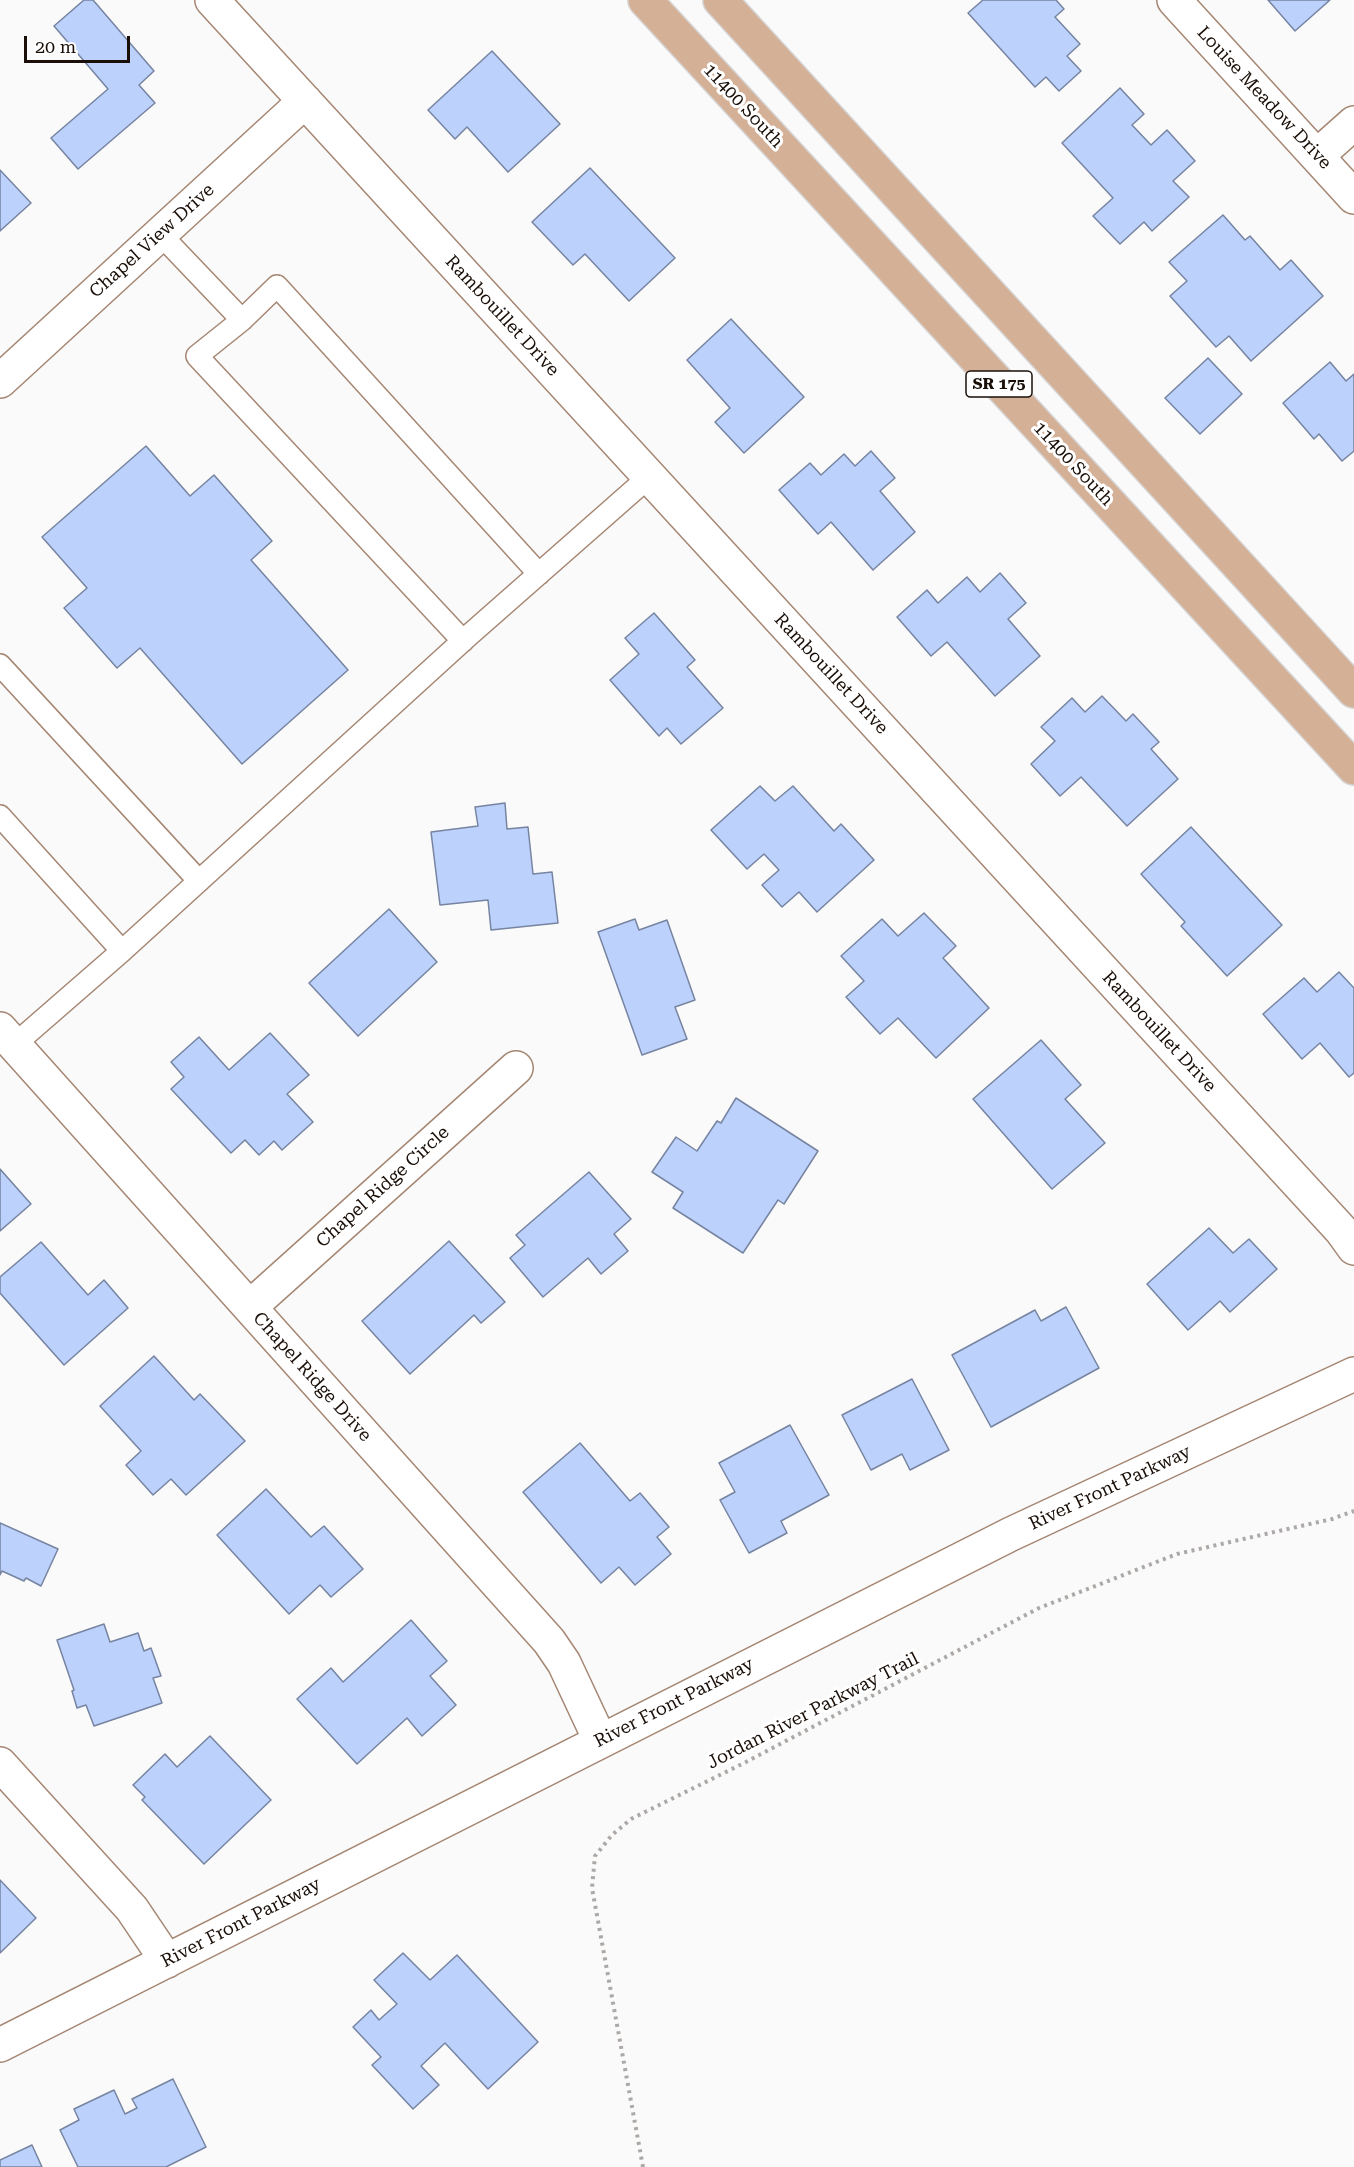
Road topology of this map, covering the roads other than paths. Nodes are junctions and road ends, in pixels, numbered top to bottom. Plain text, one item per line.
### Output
1 (212, 0) edge
2 (645, 0) edge
3 (720, 0) edge
4 (1174, 0) edge
5 (305, 101) junction
6 (1354, 123) edge
7 (1317, 156) junction
8 (1354, 197) edge
9 (160, 234) junction
10 (242, 320) junction
11 (0, 381) edge
12 (650, 476) junction
13 (539, 574) junction
14 (463, 641) junction
15 (0, 665) edge
16 (1354, 691) edge
17 (1354, 768) edge
18 (0, 816) edge
19 (199, 881) junction
20 (122, 951) junction
21 (7, 1037) edge
22 (516, 1068) dead end
23 (1354, 1248) edge
24 (250, 1307) junction
25 (1354, 1374) edge
26 (600, 1740) junction
27 (0, 1764) edge
28 (166, 1961) junction
29 (0, 2044) edge

1 - 5 street, Rambouillet Drive
2 - 17 main road, 11400 South / SR 175
3 - 16 main road, SR 175
4 - 7 street, Louise Meadow Drive
5 - 9 street, Chapel View Drive
5 - 12 street, Rambouillet Drive
6 - 7 street
7 - 8 street, Louise Meadow Drive
9 - 10 lane
9 - 11 street, Chapel View Drive
10 - 13 lane
10 - 14 lane
12 - 13 lane
12 - 23 street, Rambouillet Drive
13 - 14 lane
14 - 19 lane
15 - 19 lane
18 - 20 lane
19 - 20 lane
20 - 21 lane
21 - 24 street, Chapel Ridge Drive
22 - 24 street, Chapel Ridge Circle
24 - 26 street, Chapel Ridge Drive
25 - 26 street, River Front Parkway
26 - 28 street, River Front Parkway
27 - 28 street
28 - 29 street, River Front Parkway

